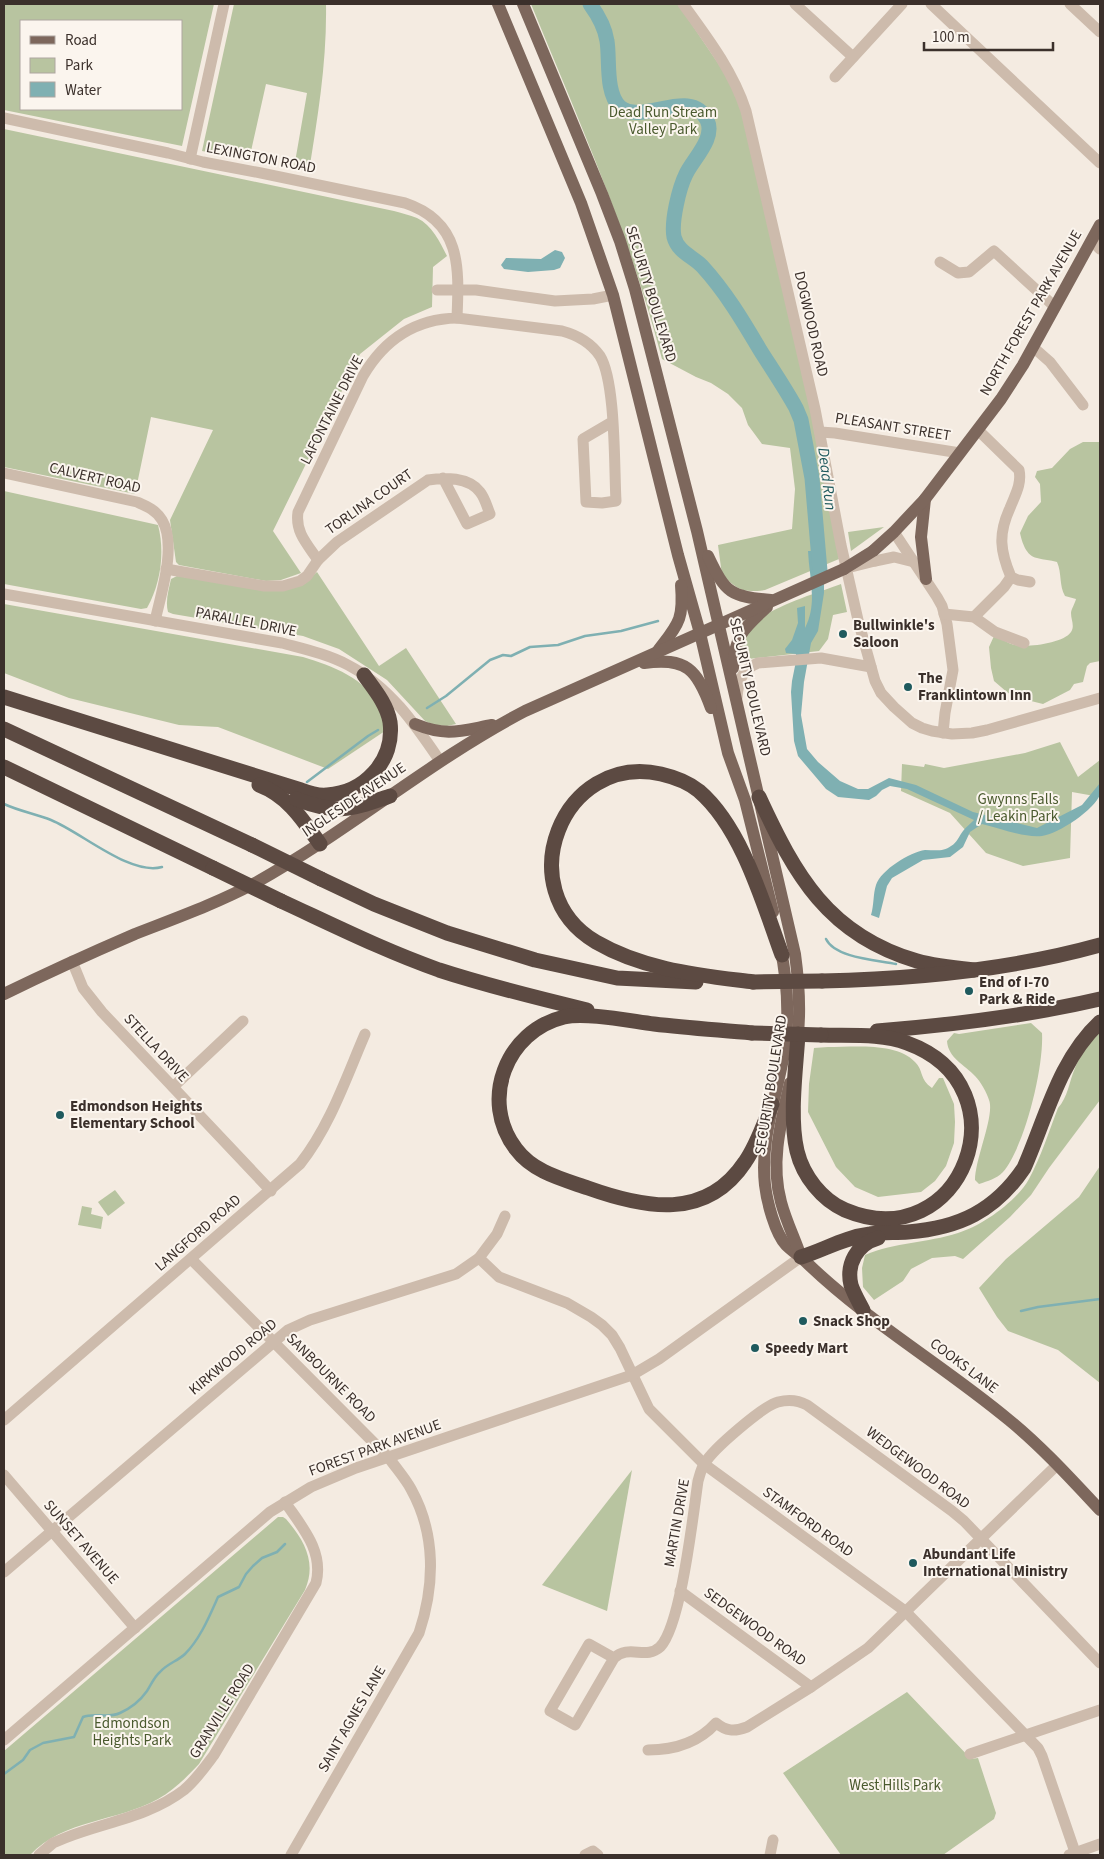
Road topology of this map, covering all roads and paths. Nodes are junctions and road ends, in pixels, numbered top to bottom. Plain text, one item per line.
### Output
1 (224, 4) edge
2 (498, 4) edge
3 (523, 4) edge
4 (682, 4) edge
5 (795, 4) edge
6 (902, 4) edge
7 (931, 4) edge
8 (1070, 4) edge
9 (1100, 32) edge
10 (853, 57) junction
11 (835, 77) dead end
12 (4, 118) edge
13 (190, 158) junction
14 (1100, 163) edge
15 (1100, 225) edge
16 (1096, 245) edge
17 (940, 262) dead end
18 (458, 289) junction
19 (437, 290) dead end
20 (613, 295) junction
21 (1056, 307) junction
22 (457, 318) junction
23 (1033, 347) junction
24 (1083, 405) dead end
25 (612, 422) junction
26 (978, 430) junction
27 (820, 432) junction
28 (960, 453) junction
29 (4, 473) edge
30 (443, 478) dead end
31 (925, 498) junction
32 (697, 531) junction
33 (894, 532) junction
34 (678, 555) junction
35 (874, 556) junction
36 (318, 560) junction
37 (914, 562) junction
38 (166, 569) junction
39 (1011, 577) junction
40 (926, 579) junction
41 (1030, 582) dead end
42 (4, 594) edge
43 (778, 599) junction
44 (944, 614) junction
45 (974, 617) junction
46 (156, 621) junction
47 (719, 625) junction
48 (700, 633) junction
49 (1024, 643) dead end
50 (656, 653) junction
51 (629, 665) junction
52 (871, 667) junction
53 (364, 675) junction
54 (732, 681) junction
55 (4, 697) edge
56 (1100, 698) edge
57 (736, 699) junction
58 (414, 724) junction
59 (500, 724) junction
60 (4, 729) edge
61 (112, 732) junction
62 (943, 733) junction
63 (728, 753) junction
64 (440, 761) junction
65 (4, 767) edge
66 (270, 789) junction
67 (390, 796) junction
68 (759, 797) junction
69 (320, 844) junction
70 (1100, 944) edge
71 (782, 955) junction
72 (72, 961) junction
73 (974, 970) junction
74 (753, 982) junction
75 (4, 994) edge
76 (1100, 999) edge
77 (243, 1021) dead end
78 (632, 1021) junction
79 (1100, 1022) edge
80 (364, 1034) dead end
81 (798, 1034) junction
82 (821, 1035) junction
83 (173, 1088) junction
84 (772, 1104) junction
85 (271, 1190) junction
86 (505, 1216) dead end
87 (893, 1233) junction
88 (801, 1257) junction
89 (479, 1258) junction
90 (191, 1259) junction
91 (863, 1310) junction
92 (274, 1341) junction
93 (632, 1374) junction
94 (762, 1410) joint
95 (4, 1420) edge
96 (389, 1458) junction
97 (704, 1464) junction
98 (1057, 1465) junction
99 (4, 1475) edge
100 (285, 1502) junction
101 (1100, 1510) edge
102 (52, 1531) junction
103 (981, 1538) junction
104 (4, 1572) edge
105 (680, 1591) junction
106 (430, 1593) joint
107 (905, 1611) junction
108 (135, 1628) junction
109 (614, 1658) junction
110 (1100, 1663) edge
111 (811, 1687) junction
112 (1100, 1710) edge
113 (1026, 1735) junction
114 (4, 1740) edge
115 (648, 1750) dead end
116 (970, 1754) dead end
117 (773, 1840) dead end
118 (1100, 1844) edge
119 (1073, 1854) edge
120 (39, 1855) edge
121 (290, 1855) edge
122 (585, 1855) edge
123 (598, 1855) edge
124 (770, 1855) edge

1 - 13 street
2 - 20 main road, SECURITY BOULEVARD
3 - 32 main road, SECURITY BOULEVARD
4 - 27 street, DOGWOOD ROAD
5 - 10 street
6 - 10 street
7 - 14 street
8 - 9 street
10 - 11 street
12 - 13 street, LEXINGTON ROAD
13 - 18 street, LEXINGTON ROAD
15 - 16 main road, NORTH FOREST PARK AVENUE
16 - 21 main road, NORTH FOREST PARK AVENUE
17 - 21 street
18 - 19 street
18 - 20 street
18 - 22 street
20 - 34 main road, SECURITY BOULEVARD
21 - 23 main road, NORTH FOREST PARK AVENUE
22 - 25 street, LAFONTAINE DRIVE
22 - 36 street, LAFONTAINE DRIVE
23 - 24 street
23 - 26 main road, NORTH FOREST PARK AVENUE
25 - 25 street, LAFONTAINE DRIVE
26 - 28 main road, NORTH FOREST PARK AVENUE
26 - 39 street
27 - 28 street, PLEASANT STREET
27 - 52 street, DOGWOOD ROAD
28 - 31 main road, NORTH FOREST PARK AVENUE
29 - 38 street, CALVERT ROAD
30 - 36 street, TORLINA COURT
31 - 33 main road, NORTH FOREST PARK AVENUE
31 - 40 main road
32 - 43 main road
32 - 47 main road, SECURITY BOULEVARD
33 - 35 main road, NORTH FOREST PARK AVENUE
33 - 37 street
34 - 48 main road, SECURITY BOULEVARD
34 - 50 main road
35 - 37 street
35 - 43 main road, NORTH FOREST PARK AVENUE, bridge
36 - 38 street, TORLINA COURT
37 - 40 street
38 - 46 street, CALVERT ROAD
39 - 41 street
39 - 45 street
40 - 44 street
42 - 46 street, PARALLEL DRIVE
43 - 47 main road, NORTH FOREST PARK AVENUE
43 - 54 main road
44 - 45 street
44 - 62 street
45 - 49 street
46 - 53 street, PARALLEL DRIVE
47 - 48 main road, INGLESIDE AVENUE
47 - 54 main road, SECURITY BOULEVARD
48 - 50 main road, INGLESIDE AVENUE
48 - 63 main road, SECURITY BOULEVARD
50 - 51 main road, INGLESIDE AVENUE
51 - 59 main road, INGLESIDE AVENUE
51 - 63 main road
52 - 57 street
52 - 62 street, DOGWOOD ROAD
53 - 58 street, PARALLEL DRIVE
53 - 61 highway
54 - 57 main road, SECURITY BOULEVARD
55 - 61 highway
56 - 62 street, DOGWOOD ROAD
57 - 68 main road, SECURITY BOULEVARD
58 - 59 main road
58 - 64 street, PARALLEL DRIVE
59 - 64 main road, INGLESIDE AVENUE
60 - 74 highway, bridge
61 - 66 highway
63 - 71 main road, SECURITY BOULEVARD
64 - 67 main road, INGLESIDE AVENUE
65 - 78 highway, bridge
66 - 67 highway
66 - 69 highway
67 - 69 main road, INGLESIDE AVENUE
68 - 73 highway
68 - 81 main road, SECURITY BOULEVARD
69 - 72 main road, INGLESIDE AVENUE
70 - 73 highway
71 - 74 highway
71 - 84 main road, SECURITY BOULEVARD
72 - 75 main road, INGLESIDE AVENUE
72 - 83 street, STELLA DRIVE
73 - 74 highway, bridge
76 - 82 highway
77 - 83 street
78 - 82 highway, bridge
78 - 84 highway
79 - 87 highway
80 - 85 street, LANGFORD ROAD
81 - 82 highway
81 - 88 main road, SECURITY BOULEVARD
83 - 85 street, STELLA DRIVE
84 - 88 main road, SECURITY BOULEVARD
85 - 90 street, LANGFORD ROAD
86 - 89 street, KIRKWOOD ROAD
87 - 88 highway
87 - 91 highway
88 - 91 main road, COOKS LANE
88 - 93 street, FOREST PARK AVENUE
89 - 92 street, KIRKWOOD ROAD
89 - 93 street, STAMFORD ROAD
90 - 92 street, SANBOURNE ROAD
90 - 95 street, LANGFORD ROAD
91 - 98 main road, COOKS LANE
92 - 96 street, SANBOURNE ROAD
92 - 102 street, KIRKWOOD ROAD
93 - 96 street, FOREST PARK AVENUE
93 - 97 street, STAMFORD ROAD
94 - 97 street, MARTIN DRIVE
94 - 103 street, WEDGEWOOD ROAD
96 - 100 street, FOREST PARK AVENUE
96 - 106 street, SANBOURNE ROAD
97 - 105 street, MARTIN DRIVE
97 - 107 street, STAMFORD ROAD
98 - 101 main road, COOKS LANE
98 - 103 street
99 - 102 street, SUNSET AVENUE
100 - 108 street, FOREST PARK AVENUE
100 - 120 street, GRANVILLE ROAD
102 - 104 street, KIRKWOOD ROAD
102 - 108 street, SUNSET AVENUE
103 - 107 street
103 - 110 street, WEDGEWOOD ROAD
105 - 109 street, MARTIN DRIVE
105 - 111 street, SEDGEWOOD ROAD
106 - 121 street, SAINT AGNES LANE
107 - 111 street
107 - 113 street, STAMFORD ROAD
108 - 114 street, FOREST PARK AVENUE
109 - 109 street
111 - 115 street
112 - 113 street
113 - 116 street
113 - 119 street, STAMFORD ROAD
117 - 124 street
118 - 119 street
122 - 123 street

